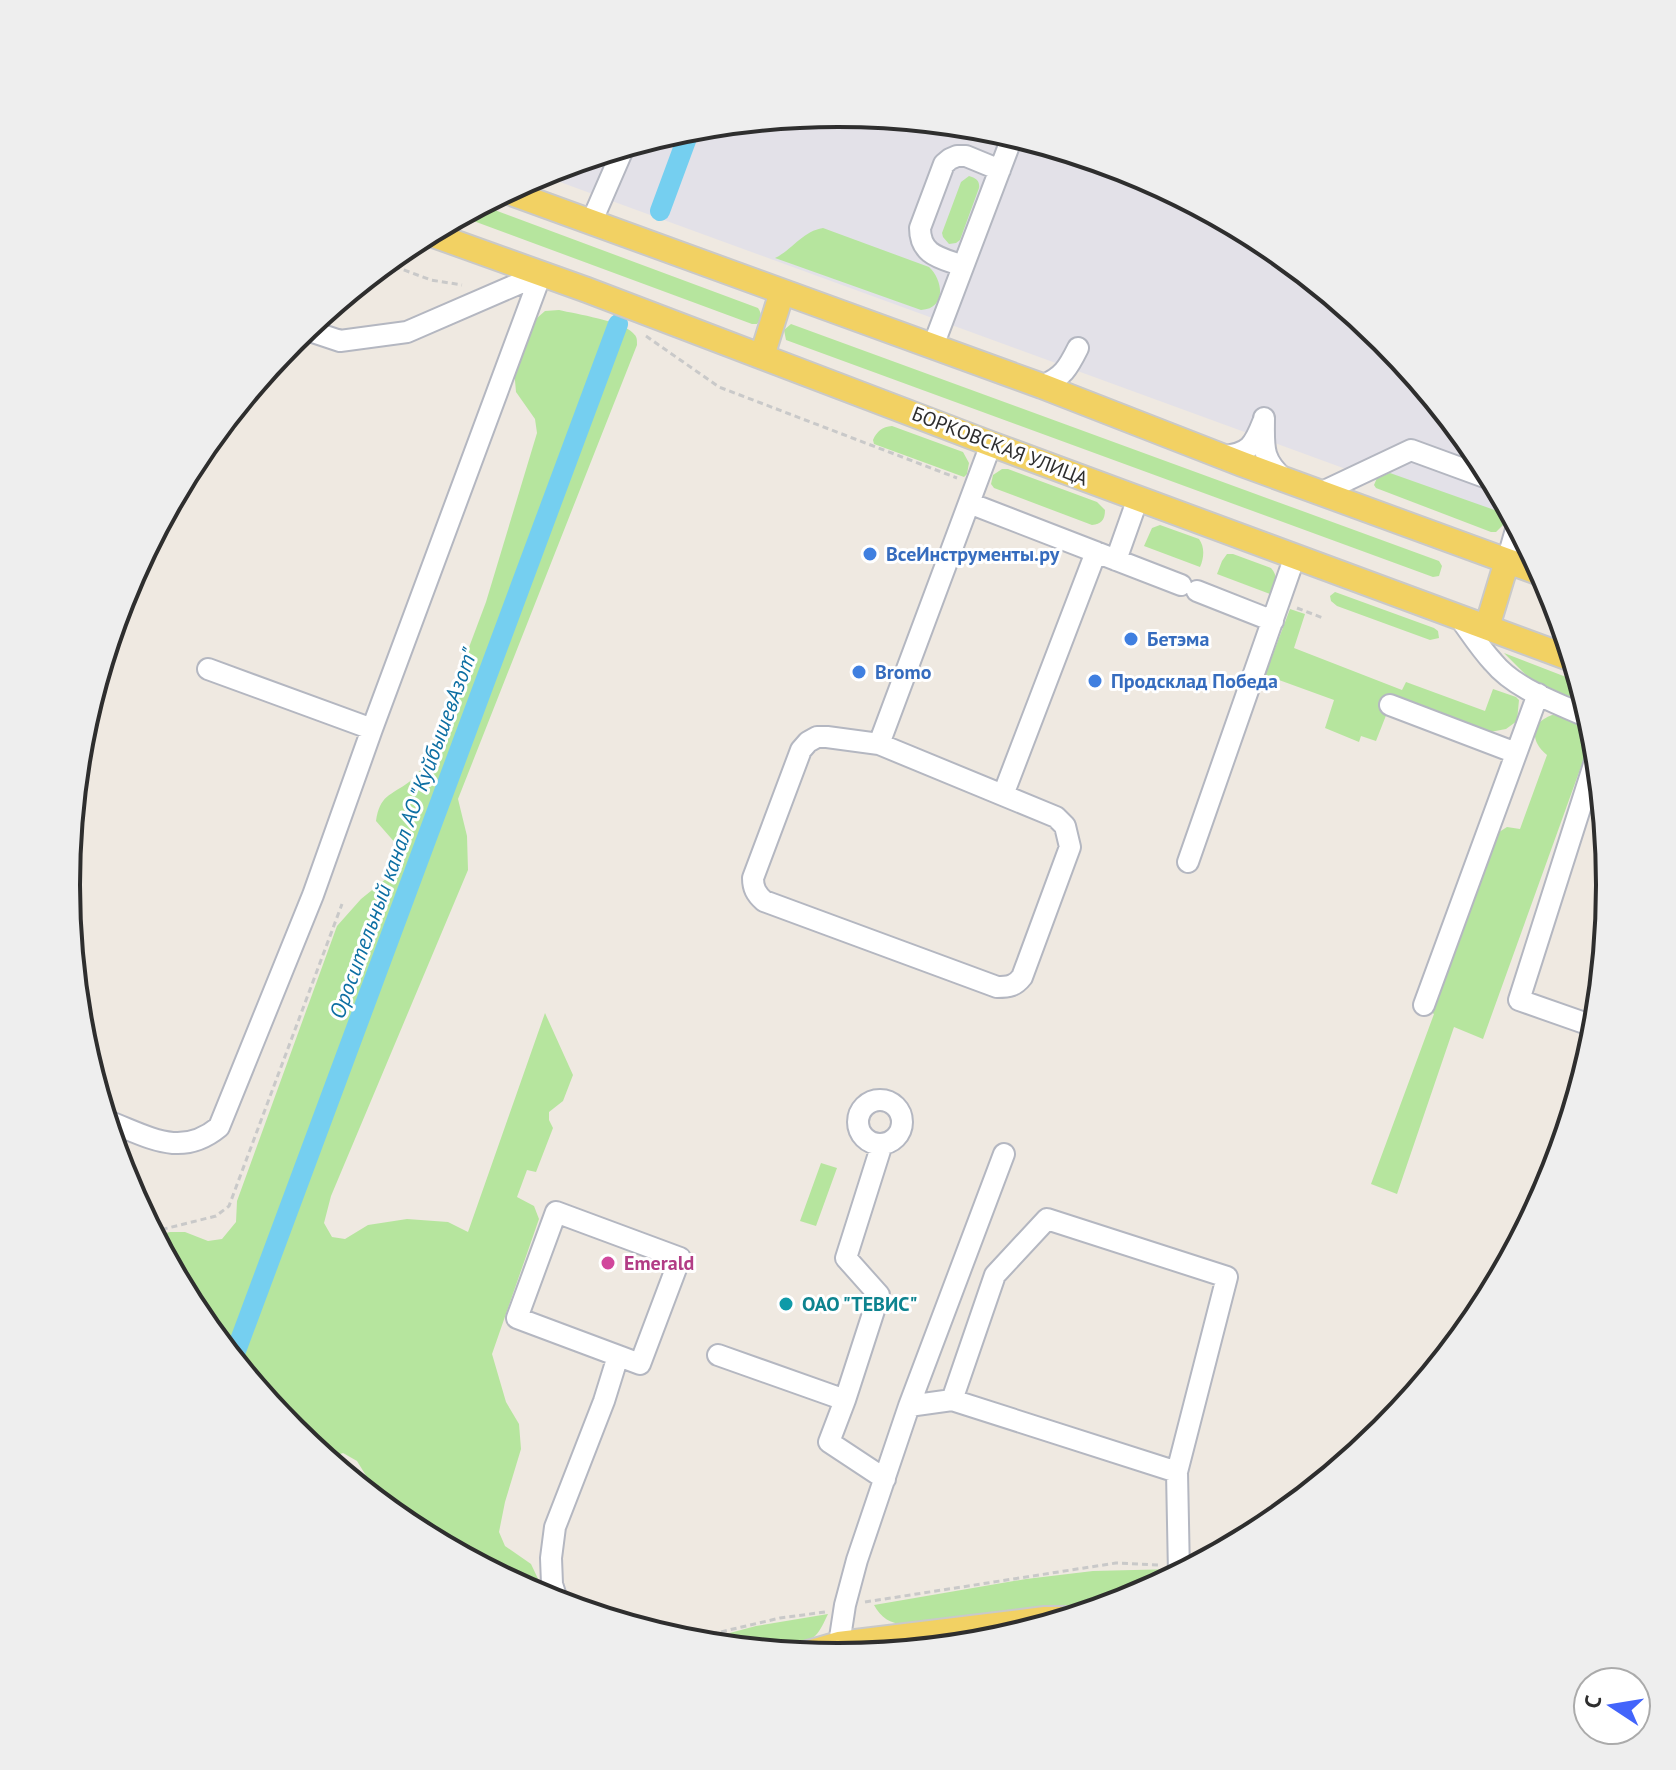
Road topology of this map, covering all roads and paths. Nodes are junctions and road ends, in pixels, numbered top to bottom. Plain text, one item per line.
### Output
1 (1008, 147) edge
2 (618, 160) edge
3 (1000, 170) junction
4 (521, 197) edge
5 (591, 223) junction
6 (443, 239) edge
7 (963, 266) junction
8 (399, 268) edge
9 (541, 274) junction
10 (500, 292) junction
11 (782, 292) junction
12 (318, 334) edge
13 (644, 335) dead end
14 (933, 346) junction
15 (762, 356) junction
16 (1042, 386) junction
17 (1082, 401) junction
18 (991, 444) junction
19 (1223, 456) junction
20 (1473, 473) edge
21 (1284, 479) junction
22 (1320, 493) junction
23 (973, 494) junction
24 (1138, 498) junction
25 (1513, 541) edge
26 (1096, 552) junction
27 (1295, 556) junction
28 (1116, 560) junction
29 (1507, 561) junction
30 (1526, 568) edge
31 (1277, 611) junction
32 (1459, 617) junction
33 (1323, 618) dead end
34 (1487, 627) junction
35 (1560, 654) edge
36 (208, 669) dead end
37 (1538, 694) junction
38 (1390, 705) dead end
39 (1575, 711) edge
40 (372, 729) junction
41 (879, 744) junction
42 (1516, 753) junction
43 (1589, 780) edge
44 (1003, 795) junction
45 (1188, 862) dead end
46 (342, 904) dead end
47 (1424, 1005) dead end
48 (1583, 1022) edge
49 (119, 1125) edge
50 (882, 1144) dead end
51 (1004, 1154) dead end
52 (163, 1229) edge
53 (718, 1355) dead end
54 (618, 1356) junction
55 (845, 1400) junction
56 (952, 1400) junction
57 (909, 1406) junction
58 (1177, 1472) junction
59 (885, 1479) junction
60 (1179, 1562) edge
61 (1165, 1568) edge
62 (553, 1587) edge
63 (845, 1607) junction
64 (1003, 1624) edge
65 (717, 1633) edge
66 (852, 1642) edge
67 (839, 1643) edge

1 - 3 street
2 - 5 street
3 - 7 street
3 - 7 street
4 - 5 main road
5 - 11 main road
6 - 9 main road, БОРКОВСКАЯ УЛИЦА
7 - 14 street
8 - 10 path
9 - 10 street
9 - 15 main road, БОРКОВСКАЯ УЛИЦА
9 - 40 street
10 - 12 street
11 - 14 main road
11 - 15 main road
13 - 23 path
14 - 16 main road
15 - 18 main road, БОРКОВСКАЯ УЛИЦА
16 - 17 main road
16 - 17 street
17 - 19 main road
18 - 23 street
18 - 24 main road, БОРКОВСКАЯ УЛИЦА
19 - 21 main road
19 - 21 street
20 - 22 street
21 - 22 main road
22 - 29 main road
23 - 26 street
23 - 41 street
24 - 27 main road, БОРКОВСКАЯ УЛИЦА
24 - 28 street
25 - 29 street
26 - 28 street
26 - 44 street
27 - 31 street
27 - 32 main road, БОРКОВСКАЯ УЛИЦА
28 - 31 street
29 - 30 main road
29 - 34 main road
31 - 33 path
31 - 45 street
32 - 34 main road, БОРКОВСКАЯ УЛИЦА
32 - 37 street
34 - 35 main road, БОРКОВСКАЯ УЛИЦА
36 - 40 street
37 - 39 street
37 - 42 street
38 - 42 street
40 - 49 street
41 - 44 street
41 - 44 street
42 - 47 street
43 - 48 street
46 - 52 path
50 - 55 street
51 - 57 street
53 - 55 street
54 - 54 street
54 - 62 street
55 - 59 street
56 - 57 street
56 - 58 street
56 - 58 street
57 - 59 street
58 - 60 street
59 - 63 street
61 - 63 path
63 - 65 path
63 - 67 street
64 - 66 main road

